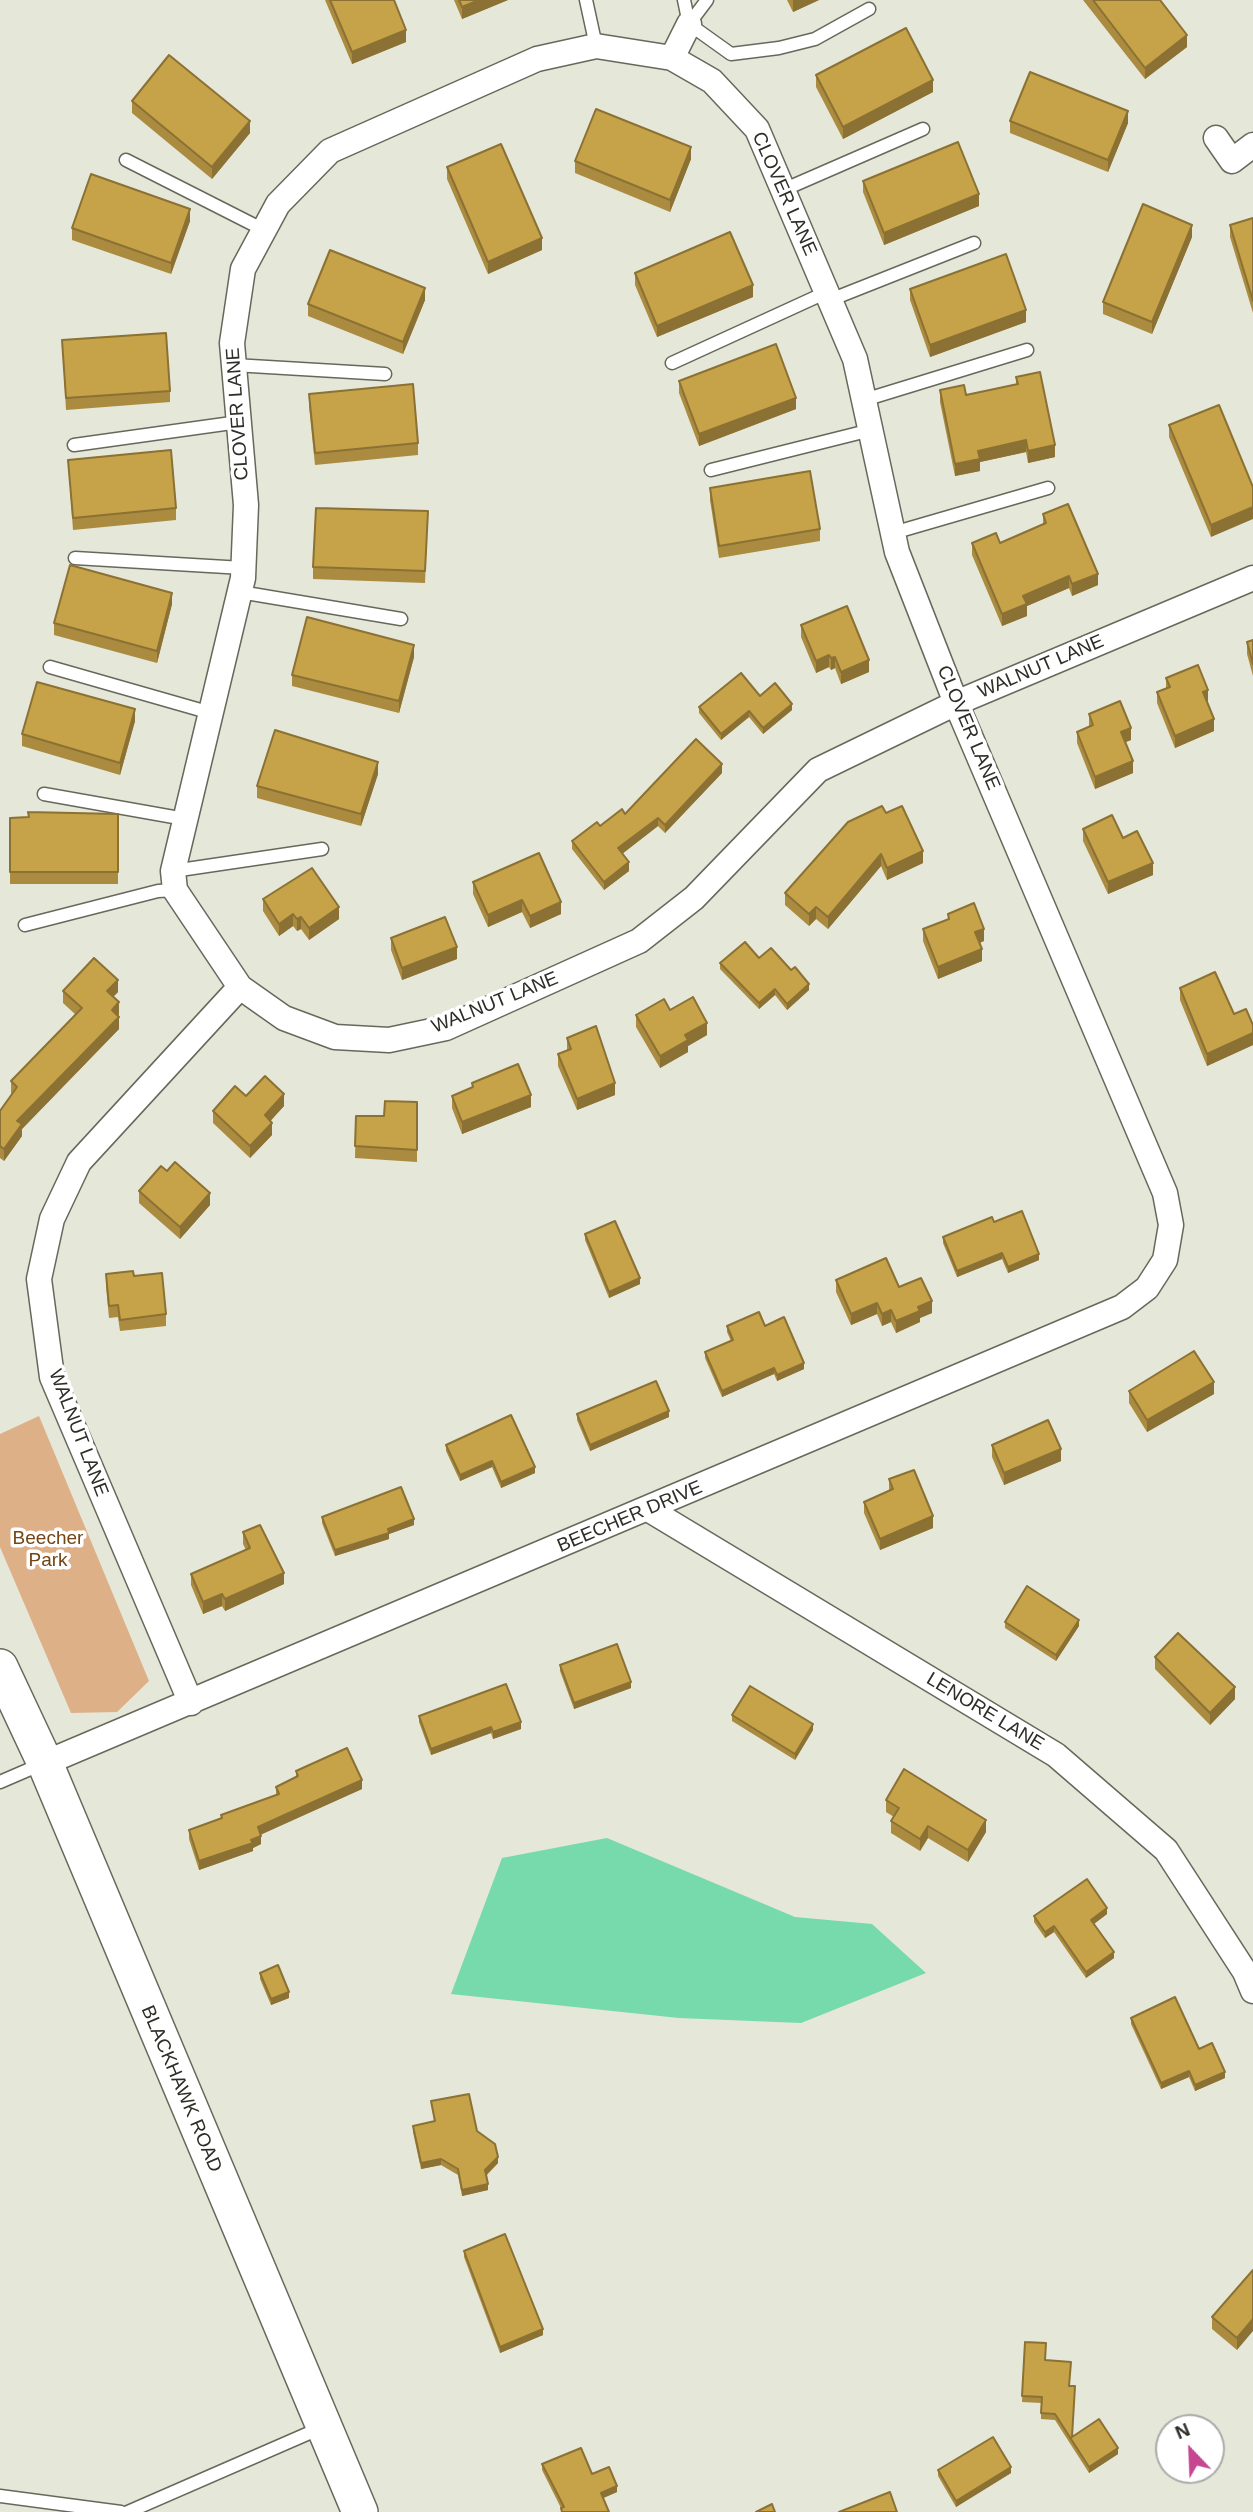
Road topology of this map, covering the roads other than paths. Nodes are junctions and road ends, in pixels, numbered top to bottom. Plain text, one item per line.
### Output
1 (586, 0) edge
2 (707, 0) edge
3 (869, 9) dead end
4 (686, 12) edge
5 (596, 46) junction
6 (672, 58) junction
7 (923, 129) dead end
8 (1216, 138) dead end
9 (1253, 145) edge
10 (126, 160) dead end
11 (783, 190) junction
12 (264, 230) junction
13 (974, 243) dead end
14 (828, 296) junction
15 (1027, 350) dead end
16 (672, 363) dead end
17 (234, 365) junction
18 (385, 374) dead end
19 (864, 400) junction
20 (239, 422) junction
21 (871, 430) junction
22 (74, 446) dead end
23 (711, 470) dead end
24 (1048, 488) dead end
25 (893, 533) junction
26 (75, 558) dead end
27 (1253, 578) edge
28 (242, 580) junction
29 (401, 619) dead end
30 (50, 667) dead end
31 (956, 703) junction
32 (211, 713) junction
33 (44, 794) dead end
34 (185, 819) junction
35 (323, 849) dead end
36 (174, 880) junction
37 (25, 925) dead end
38 (240, 987) junction
39 (1171, 1225) joint
40 (648, 1509) junction
41 (0, 1667) edge
42 (191, 1703) junction
43 (44, 1763) junction
44 (0, 1782) edge
45 (1253, 1991) edge
46 (323, 2427) junction
47 (0, 2496) edge
48 (121, 2512) edge
49 (128, 2512) edge
50 (360, 2512) edge

1 - 5 lane
2 - 4 lane
3 - 4 lane
4 - 6 street
5 - 6 street, CLOVER LANE
5 - 12 street, CLOVER LANE
6 - 11 street, CLOVER LANE
7 - 11 lane
8 - 9 street
10 - 12 lane
11 - 14 street, CLOVER LANE
12 - 17 street, CLOVER LANE
13 - 14 lane
14 - 16 lane
14 - 19 street, CLOVER LANE
15 - 19 lane
17 - 18 lane
17 - 20 street, CLOVER LANE
19 - 21 street, CLOVER LANE
20 - 22 lane
20 - 28 street, CLOVER LANE
21 - 23 lane
21 - 25 street, CLOVER LANE
24 - 25 lane
25 - 31 street, CLOVER LANE
26 - 28 lane
27 - 31 street, WALNUT LANE
28 - 29 lane
28 - 32 street, CLOVER LANE
30 - 32 lane
31 - 38 street, WALNUT LANE
31 - 39 street, CLOVER LANE
32 - 34 street, CLOVER LANE
33 - 34 lane
34 - 36 street, CLOVER LANE
35 - 36 lane
36 - 37 lane
36 - 38 street
38 - 42 street, WALNUT LANE
39 - 40 street, BEECHER DRIVE
40 - 42 street, BEECHER DRIVE
40 - 45 street, LENORE LANE
41 - 43 street, BLACKHAWK ROAD
42 - 43 street, BEECHER DRIVE
43 - 44 lane
43 - 46 street, BLACKHAWK ROAD
46 - 49 lane
46 - 50 street, BLACKHAWK ROAD
47 - 48 lane

